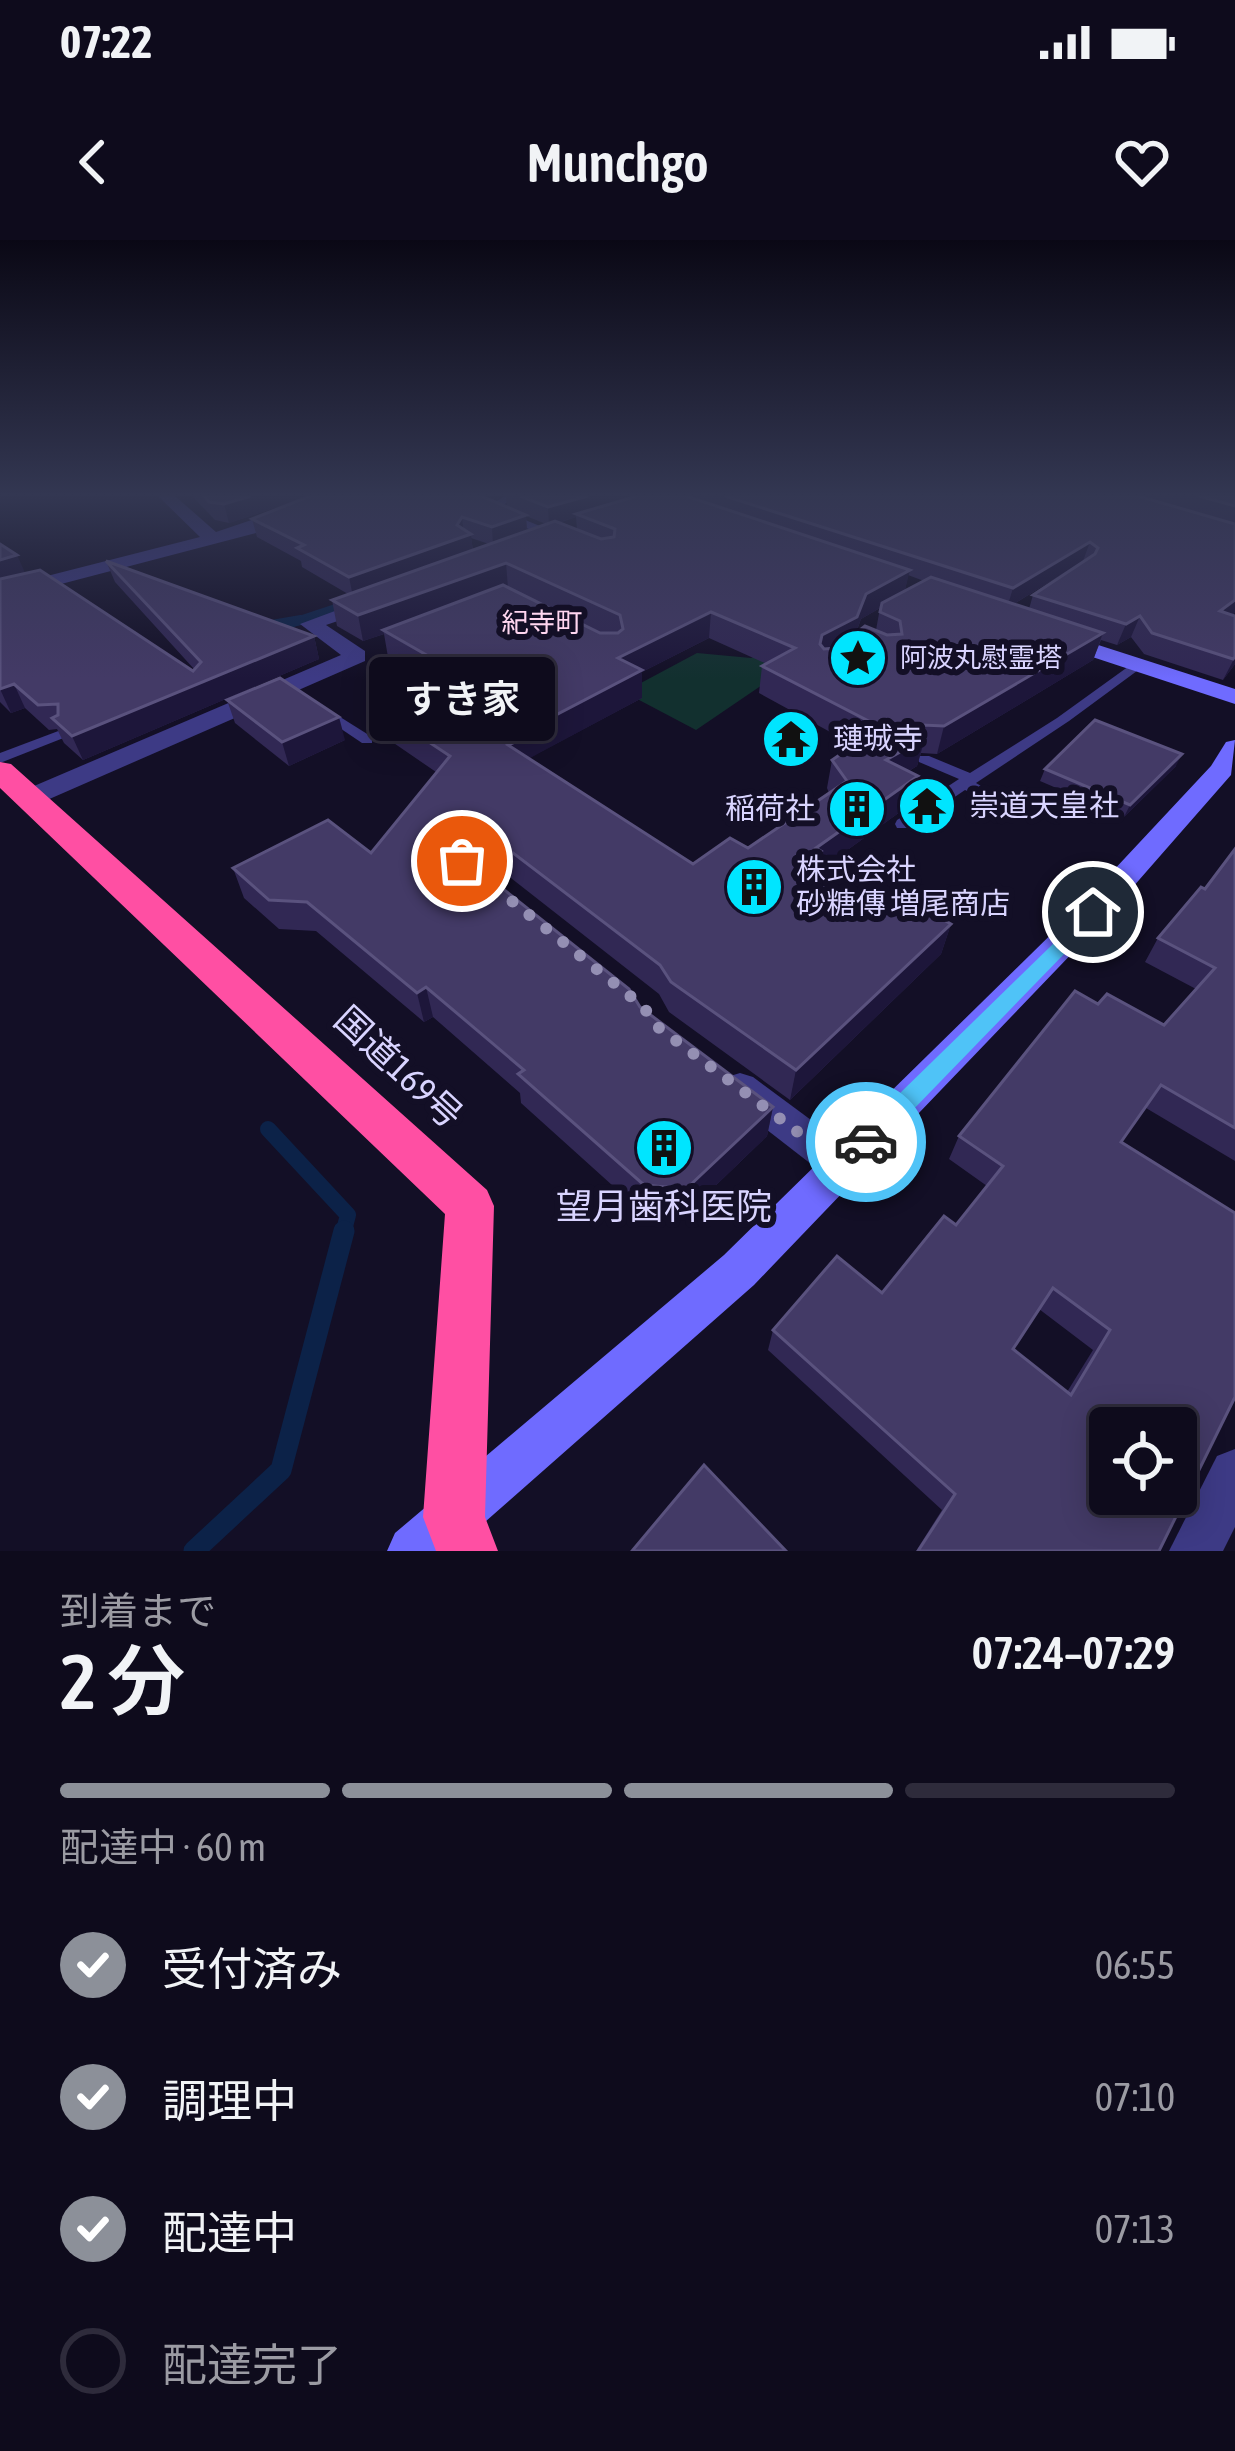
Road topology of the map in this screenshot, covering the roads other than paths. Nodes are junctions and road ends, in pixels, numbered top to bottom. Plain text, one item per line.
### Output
1 (143, 557) edge
2 (0, 594) edge
3 (398, 594) edge
4 (1048, 635) edge
5 (1136, 664) junction
6 (287, 687) junction
7 (1235, 697) edge
8 (61, 734) edge
9 (367, 740) dead end
10 (1235, 746) edge
11 (0, 758) edge
12 (924, 759) edge
13 (966, 780) junction
14 (15, 784) edge
15 (987, 794) dead end
16 (903, 824) dead end
17 (711, 1067) edge
18 (843, 1166) junction
19 (1235, 1474) edge
20 (445, 1540) edge
21 (1195, 1551) edge

1 - 2 street
3 - 6 street
4 - 5 street
5 - 7 street
5 - 13 lane
6 - 9 lane
6 - 14 street
8 - 11 lane
10 - 18 street
12 - 13 lane
13 - 15 lane
13 - 16 lane
14 - 20 highway, 国道169号
17 - 18 street
18 - 20 street
19 - 21 street

